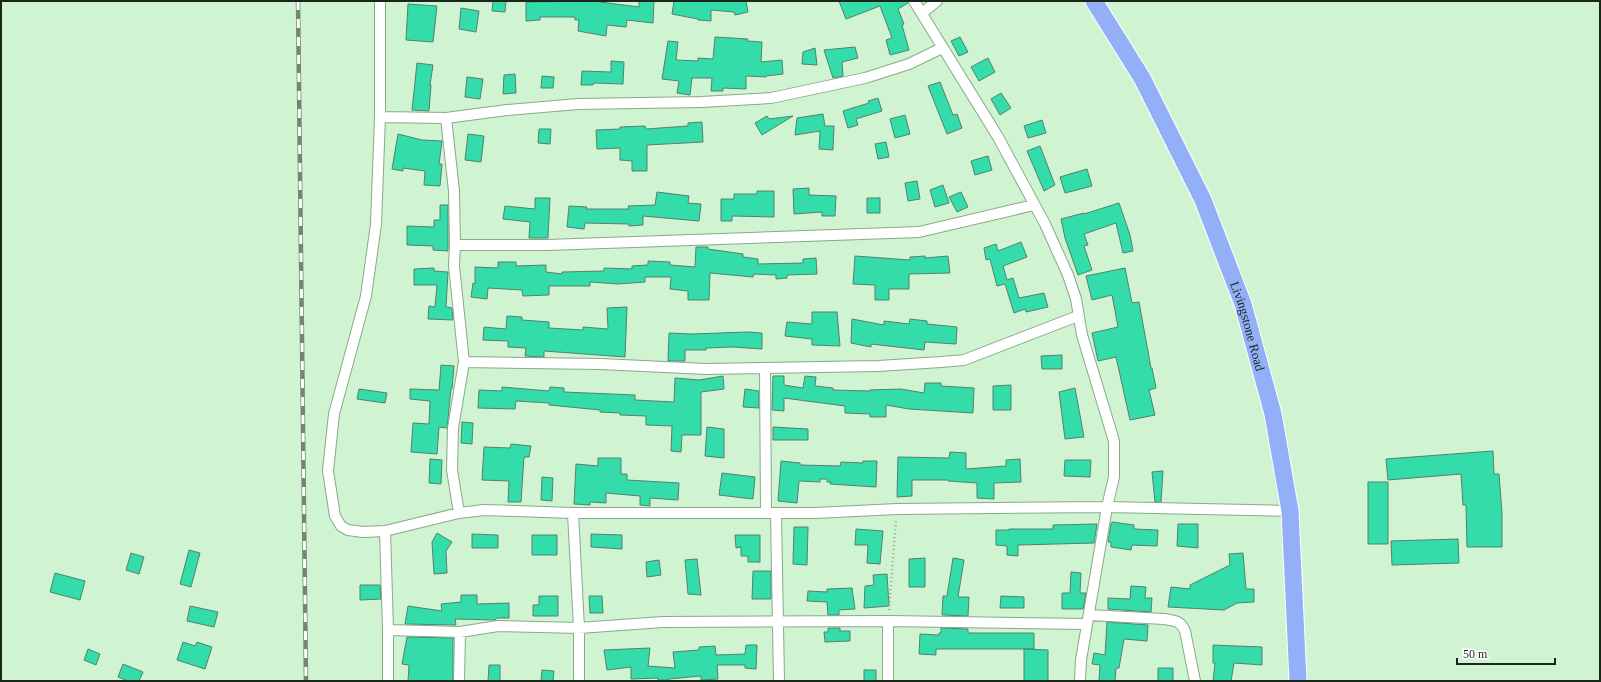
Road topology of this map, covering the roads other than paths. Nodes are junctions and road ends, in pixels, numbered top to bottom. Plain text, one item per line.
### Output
1 (380, 1) edge
2 (914, 1) edge
3 (937, 1) edge
4 (1094, 1) edge
5 (922, 13) junction
6 (942, 48) junction
7 (380, 117) junction
8 (446, 118) junction
9 (1034, 206) junction
10 (455, 244) junction
11 (1078, 316) junction
12 (464, 362) junction
13 (765, 368) junction
14 (1107, 507) junction
15 (1290, 511) junction
16 (459, 513) junction
17 (573, 513) junction
18 (771, 513) junction
19 (386, 531) junction
20 (1088, 620) junction
21 (888, 621) junction
22 (778, 623) junction
23 (579, 628) junction
24 (388, 630) junction
25 (460, 632) junction
26 (388, 681) edge
27 (459, 681) edge
28 (579, 681) edge
29 (779, 681) edge
30 (888, 681) edge
31 (1080, 681) edge
32 (1195, 681) edge
33 (1298, 681) edge

1 - 7 street
2 - 5 street
3 - 5 street
4 - 15 highway, Livingstone Road
5 - 6 street
6 - 8 street
6 - 9 street
7 - 8 street
7 - 19 street
8 - 10 street
9 - 10 street
9 - 11 street
10 - 12 street
11 - 13 street
11 - 14 street
12 - 13 street
12 - 16 street
13 - 18 street
14 - 15 street
14 - 18 street
14 - 20 street
15 - 33 highway, Livingstone Road
16 - 17 street
16 - 19 street
17 - 18 street
17 - 23 street
18 - 22 street
19 - 24 street
20 - 21 street
20 - 31 street
20 - 32 street
21 - 22 street
21 - 30 street
22 - 23 street
22 - 29 street
23 - 25 street
23 - 28 street
24 - 25 street
24 - 26 street
25 - 27 street

